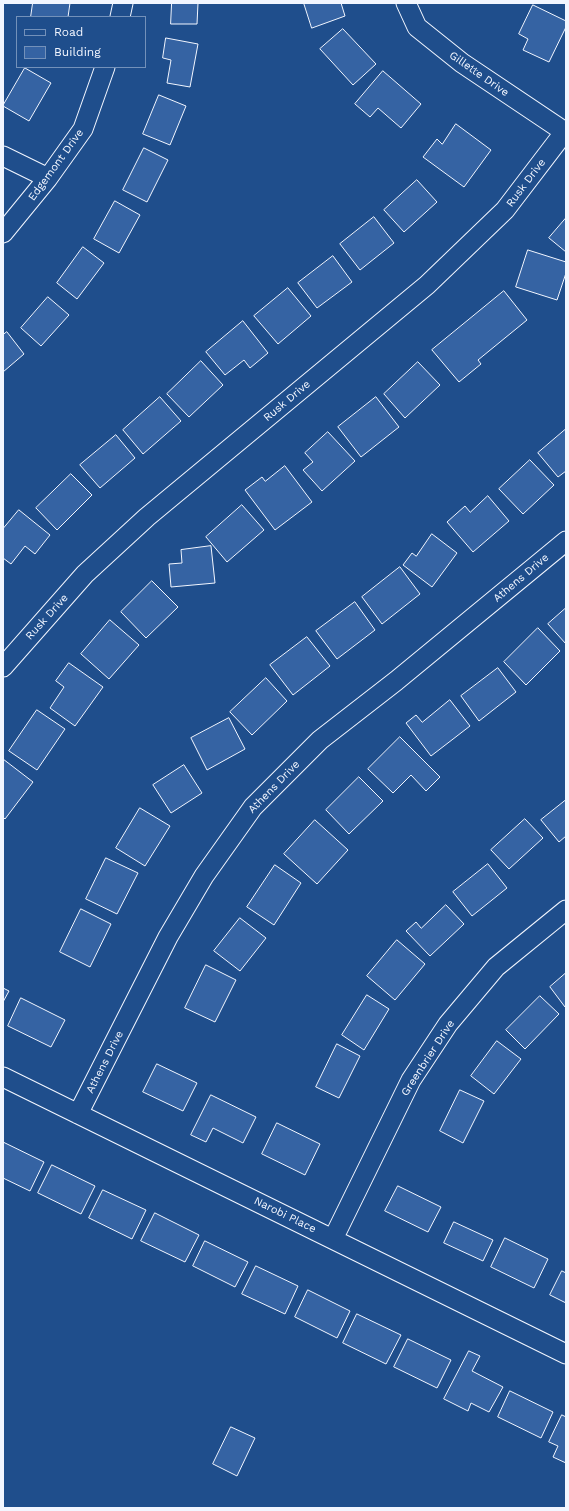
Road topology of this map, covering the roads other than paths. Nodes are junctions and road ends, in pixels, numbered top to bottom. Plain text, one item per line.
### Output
1 (123, 3) edge
2 (406, 3) edge
3 (120, 16) edge
4 (106, 68) edge
5 (565, 131) edge
6 (3, 156) edge
7 (48, 178) junction
8 (3, 233) edge
9 (566, 541) edge
10 (3, 667) edge
11 (566, 910) edge
12 (3, 1077) edge
13 (78, 1114) junction
14 (333, 1239) junction
15 (566, 1354) edge

1 - 3 street
2 - 5 street, Gillette Drive
4 - 7 street, Edgemont Drive
5 - 10 street, Rusk Drive
6 - 7 street
7 - 8 street, Edgemont Drive
9 - 13 street, Athens Drive
11 - 14 street, Greenbrier Drive
12 - 13 street, Narobi Place
13 - 14 street, Narobi Place
14 - 15 street, Narobi Place

